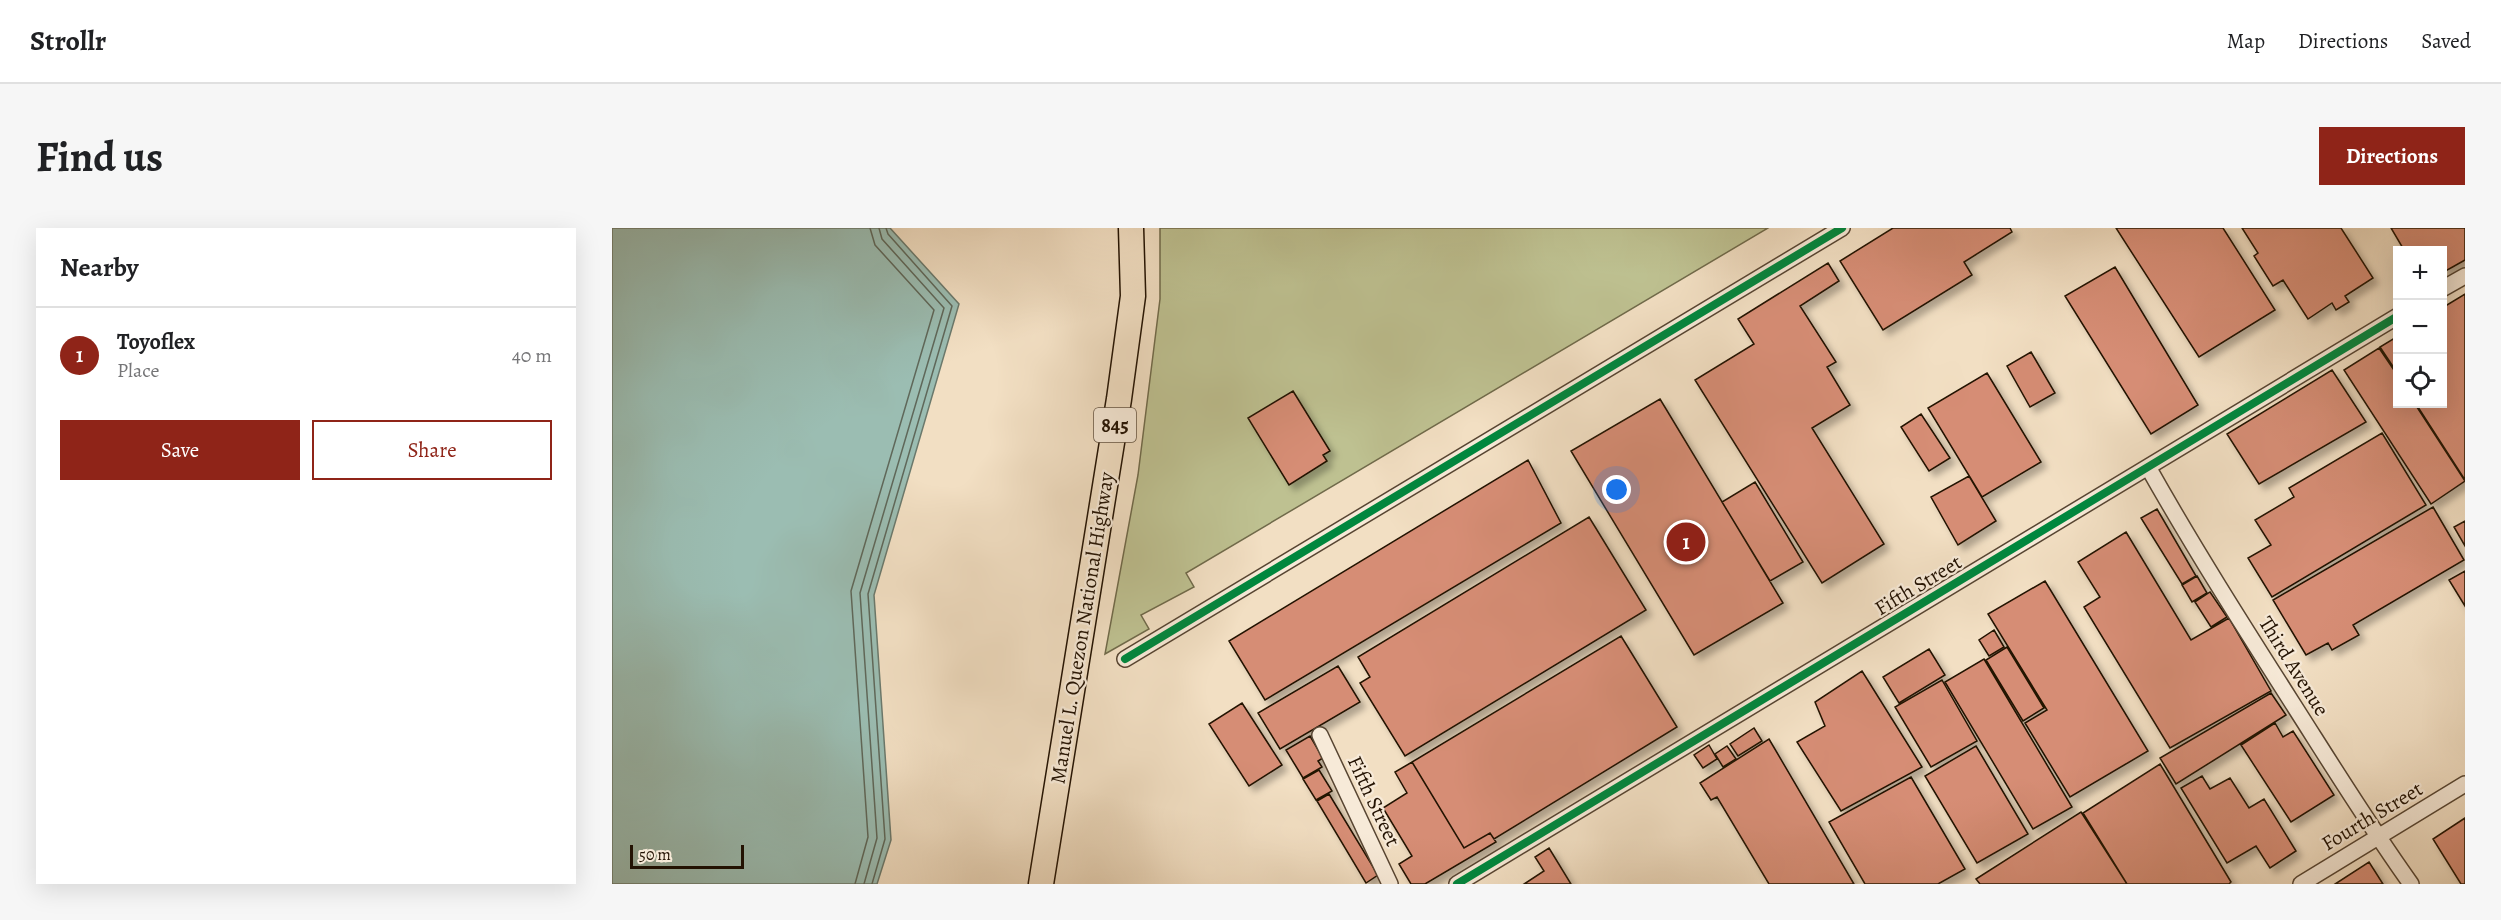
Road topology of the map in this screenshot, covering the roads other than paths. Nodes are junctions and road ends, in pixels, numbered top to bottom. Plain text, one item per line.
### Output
1 (1131, 228) edge
2 (1842, 228) edge
3 (2465, 276) edge
4 (2447, 286) edge
5 (2393, 318) edge
6 (2148, 467) junction
7 (1125, 659) dead end
8 (1320, 735) dead end
9 (2465, 784) edge
10 (2378, 838) junction
11 (1041, 884) edge
12 (1390, 884) edge
13 (1457, 884) edge
14 (2301, 884) edge
15 (2410, 884) edge

1 - 11 main road, Manuel L. Quezon National Highway / 845
2 - 7 street
3 - 4 street
5 - 6 street, Fifth Street
6 - 10 street, Third Avenue
6 - 13 street, Fifth Street
8 - 12 street, Fifth Street
9 - 10 street, Fourth Street
10 - 14 street, Fourth Street
10 - 15 street, Third Avenue

